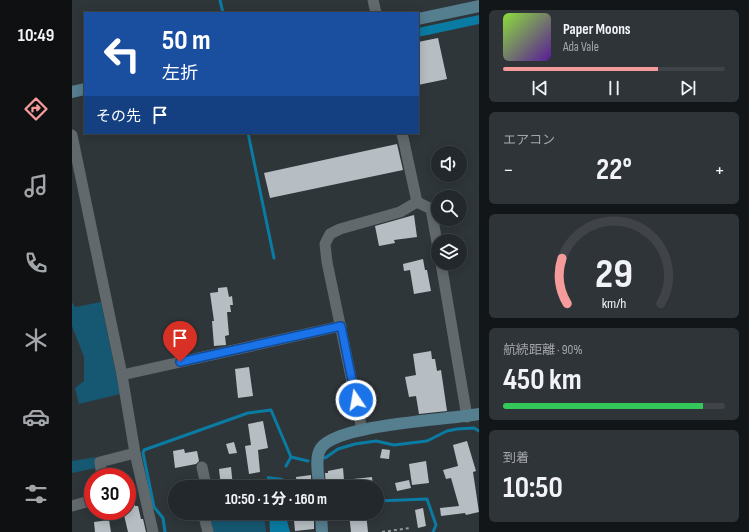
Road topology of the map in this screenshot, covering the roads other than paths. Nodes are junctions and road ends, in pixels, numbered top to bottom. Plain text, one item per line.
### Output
1 (373, 0) edge
2 (479, 6) edge
3 (376, 12) edge
4 (419, 19) edge
5 (84, 89) edge
6 (72, 92) edge
7 (402, 134) edge
8 (72, 135) edge
9 (417, 202) junction
10 (435, 234) edge
11 (442, 270) edge
12 (341, 326) junction
13 (122, 375) junction
14 (479, 414) edge
15 (467, 417) junction
16 (362, 430) junction
17 (135, 453) junction
18 (202, 467) dead end
19 (101, 468) edge
20 (205, 480) edge
21 (319, 480) edge
22 (84, 503) edge
23 (72, 506) edge
24 (205, 520) edge
25 (321, 520) edge
26 (153, 532) edge
27 (208, 532) edge
28 (322, 532) edge

1 - 3 street
2 - 4 main road
5 - 6 main road
7 - 9 street
8 - 13 street
9 - 10 street
9 - 12 street
11 - 15 street
12 - 13 street
12 - 16 street
13 - 17 street
14 - 15 main road
15 - 16 main road
16 - 21 main road
17 - 19 street
17 - 26 street
18 - 20 street
22 - 23 street
24 - 27 street
25 - 28 main road

